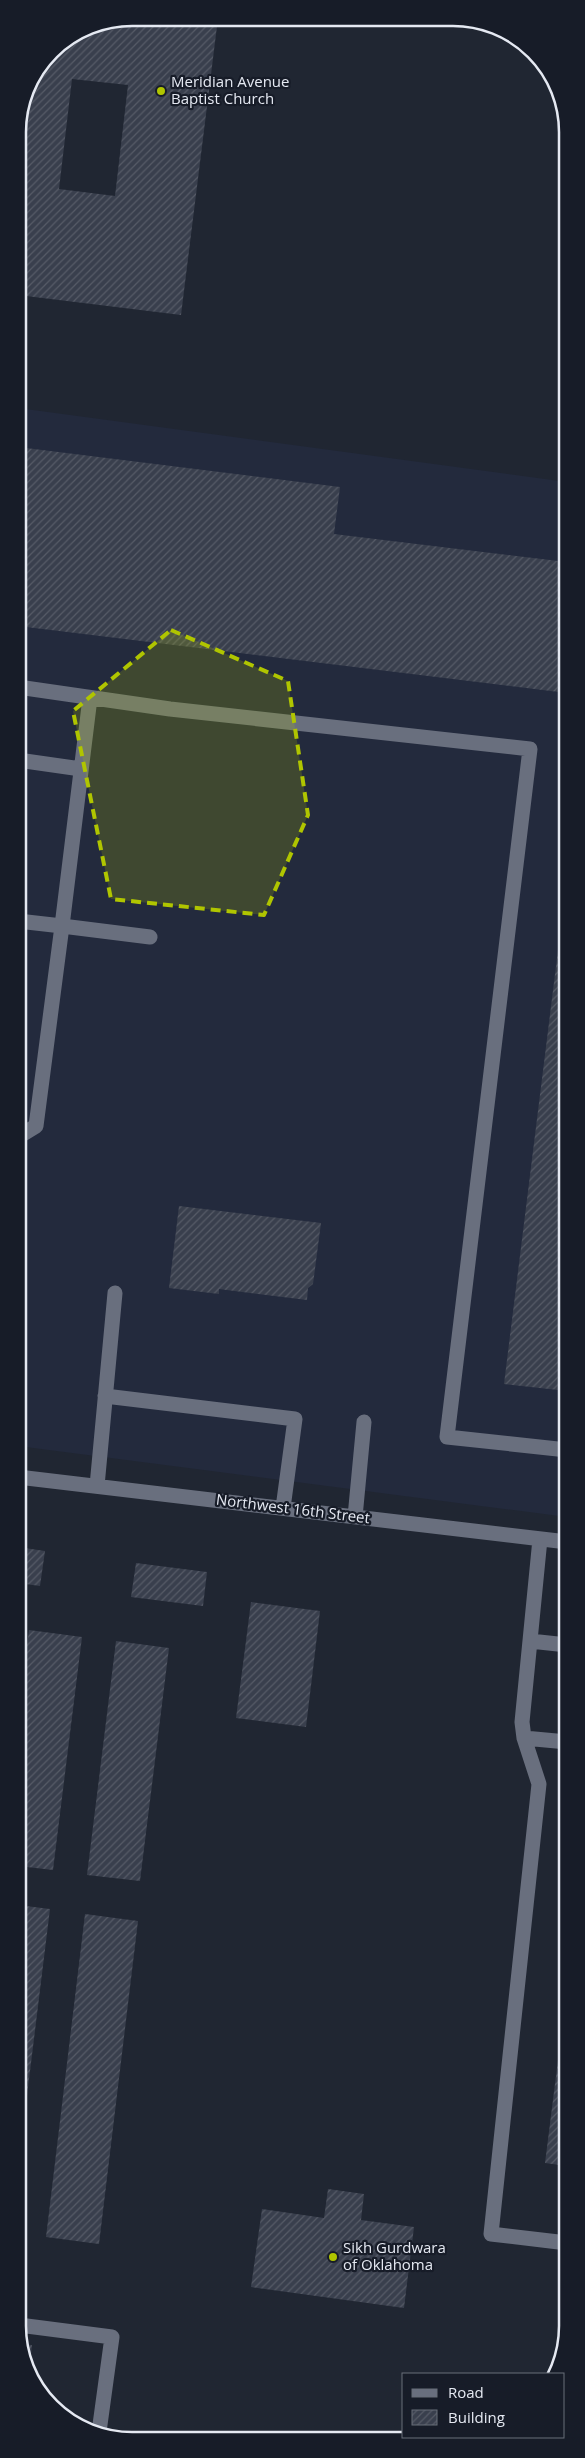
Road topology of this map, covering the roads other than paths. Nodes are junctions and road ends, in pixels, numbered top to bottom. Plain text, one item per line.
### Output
1 (26, 688) edge
2 (90, 698) junction
3 (26, 761) edge
4 (81, 769) junction
5 (26, 922) edge
6 (62, 926) junction
7 (150, 937) dead end
8 (26, 1132) edge
9 (115, 1293) dead end
10 (105, 1396) junction
11 (364, 1422) dead end
12 (559, 1449) edge
13 (26, 1478) edge
14 (97, 1486) junction
15 (283, 1508) junction
16 (355, 1516) junction
17 (540, 1539) junction
18 (559, 1541) edge
19 (530, 1641) junction
20 (559, 1644) edge
21 (524, 1738) junction
22 (559, 1741) edge
23 (559, 2242) edge
24 (26, 2326) edge
25 (100, 2426) edge

1 - 2 street
2 - 4 street
2 - 12 street
3 - 4 street
4 - 6 street
5 - 6 street
6 - 7 street
6 - 8 street
9 - 10 street
10 - 14 street
10 - 15 street
11 - 16 street
13 - 14 street, Northwest 16th Street
14 - 15 street, Northwest 16th Street
15 - 16 street, Northwest 16th Street
16 - 17 street, Northwest 16th Street
17 - 18 street, Northwest 16th Street
17 - 19 street
19 - 20 street
19 - 21 street
21 - 22 street
21 - 23 street
24 - 25 street

